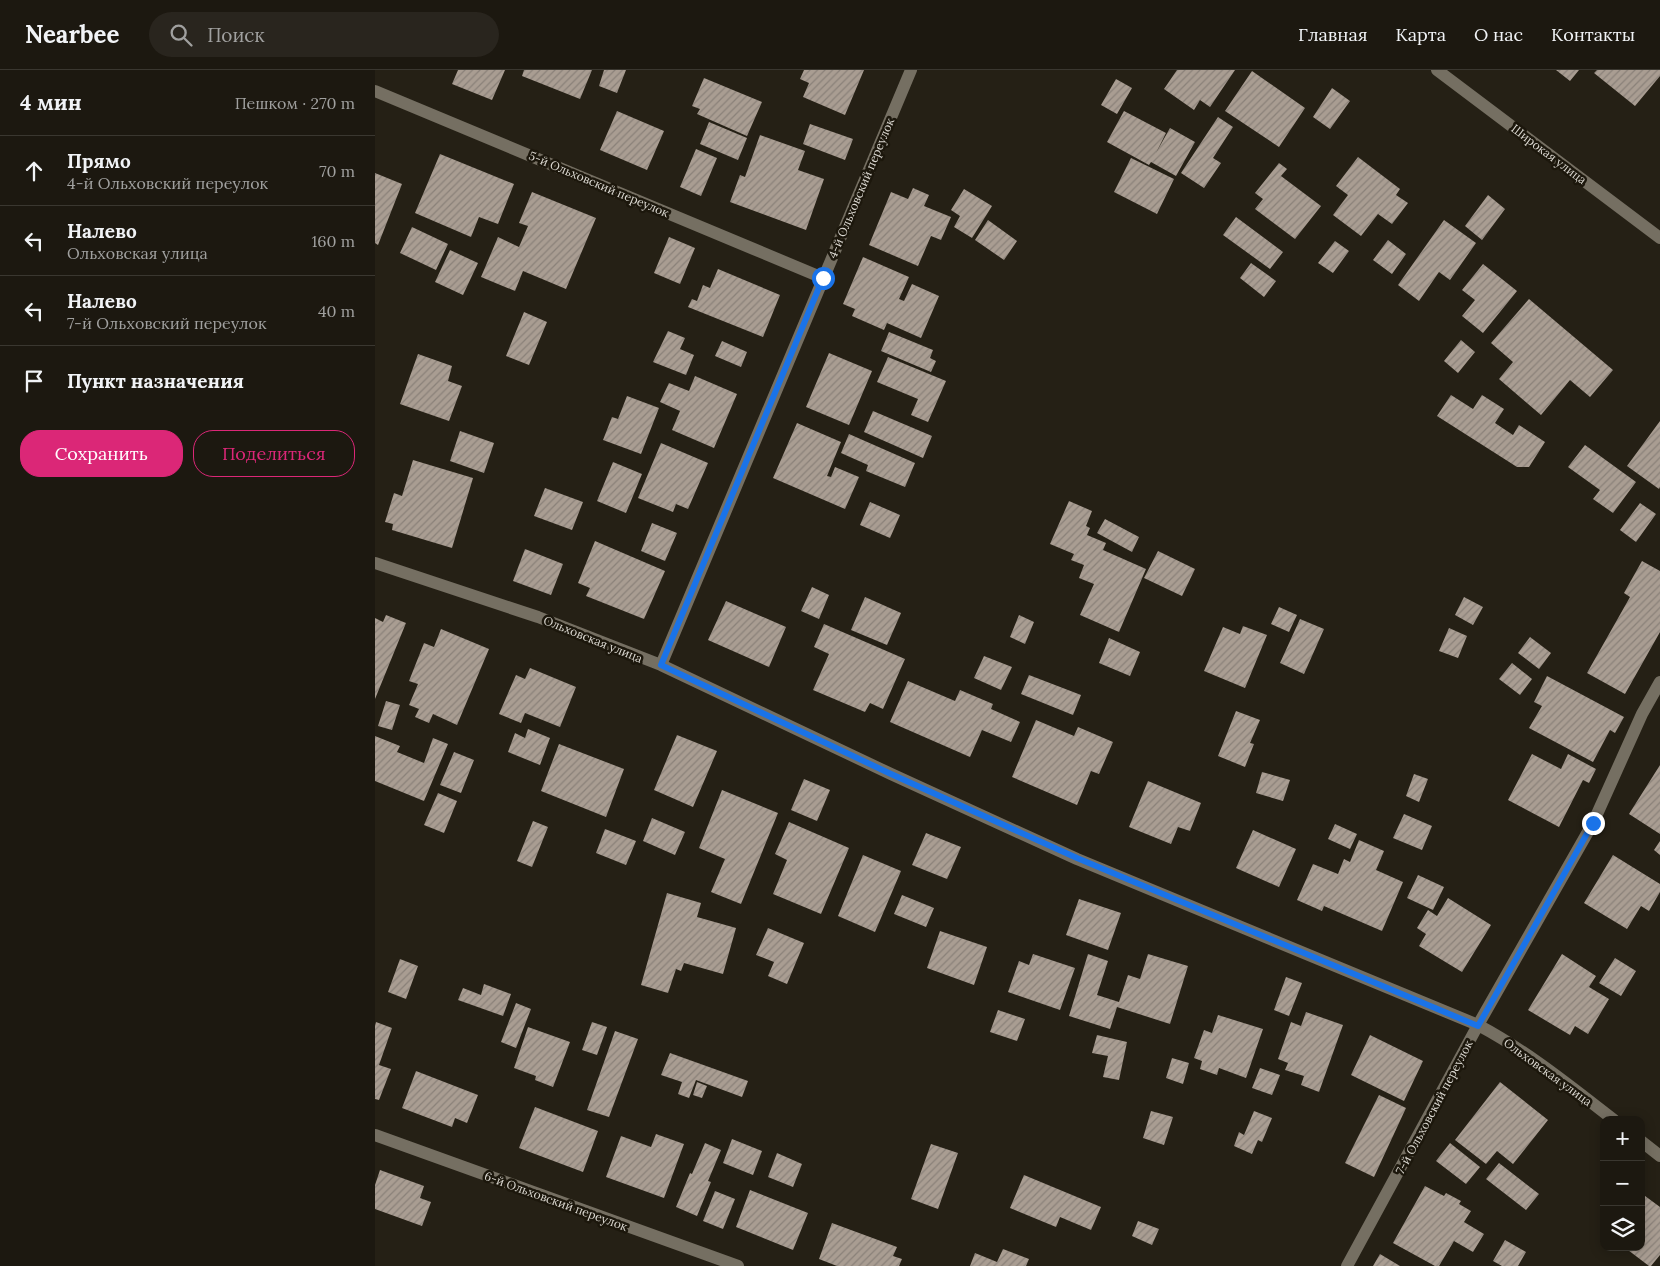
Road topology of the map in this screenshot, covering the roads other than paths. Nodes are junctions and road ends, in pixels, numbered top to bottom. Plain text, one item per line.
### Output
1 (911, 70) edge
2 (1437, 70) edge
3 (375, 91) edge
4 (1660, 238) edge
5 (823, 278) junction
6 (375, 563) edge
7 (661, 665) junction
8 (1660, 682) edge
9 (1478, 1026) junction
10 (1608, 1116) edge
11 (375, 1135) edge
12 (1645, 1144) edge
13 (1660, 1156) edge
14 (737, 1266) edge
15 (1347, 1266) edge

1 - 5 street, 4-й Ольховский переулок
2 - 4 street, Широкая улица
3 - 5 street, 5-й Ольховский переулок
5 - 7 street, 4-й Ольховский переулок
6 - 7 street, Ольховская улица
7 - 9 street, Ольховская улица
8 - 9 street, 7-й Ольховский переулок
9 - 10 street, Ольховская улица
9 - 15 street, 7-й Ольховский переулок
11 - 14 street, 6-й Ольховский переулок
12 - 13 street

